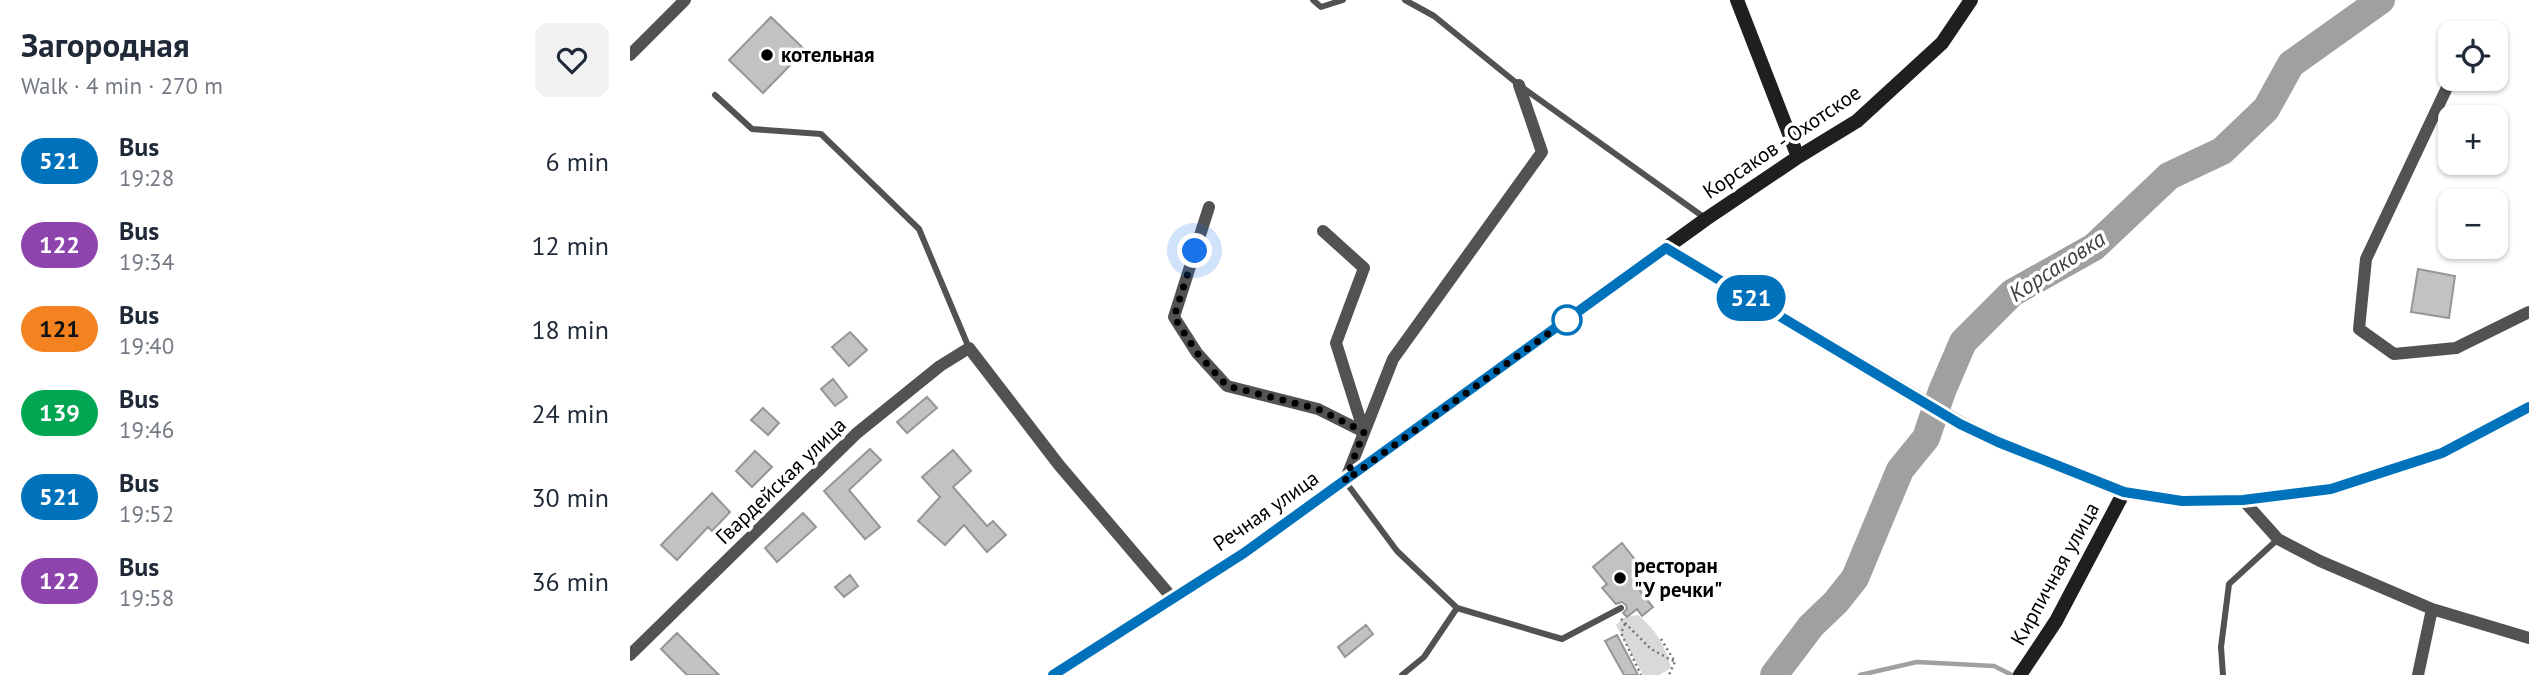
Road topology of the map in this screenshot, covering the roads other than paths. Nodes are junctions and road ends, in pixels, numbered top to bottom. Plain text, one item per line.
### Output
1 (685, 0) edge
2 (1314, 0) edge
3 (1343, 0) edge
4 (1405, 0) edge
5 (1737, 0) edge
6 (1971, 0) edge
7 (630, 55) edge
8 (1519, 85) junction
9 (2445, 91) edge
10 (715, 95) dead end
11 (1798, 157) junction
12 (1209, 207) dead end
13 (1706, 219) junction
14 (1323, 231) dead end
15 (1666, 248) junction
16 (2529, 312) edge
17 (969, 348) junction
18 (2529, 407) edge
19 (1364, 432) junction
20 (1345, 481) junction
21 (2124, 492) junction
22 (2243, 500) junction
23 (2278, 539) junction
24 (1174, 600) junction
25 (1457, 608) junction
26 (1618, 609) road end
27 (2432, 609) junction
28 (2529, 638) edge
29 (630, 655) edge
30 (1054, 675) edge
31 (1402, 675) edge
32 (2020, 675) edge
33 (2223, 675) edge
34 (2418, 675) edge

1 - 7 street
2 - 3 lane
4 - 8 lane
5 - 11 main road
6 - 11 main road, Корсаков - Охотское
8 - 13 lane
8 - 19 street
9 - 16 street
10 - 17 lane
11 - 13 main road, Корсаков - Охотское
12 - 19 street
13 - 15 main road, Корсаков - Охотское
14 - 19 street
15 - 20 main road, Речная улица
15 - 21 main road
17 - 24 street
17 - 29 street, Гвардейская улица
18 - 22 main road
19 - 20 street
20 - 24 main road, Речная улица
20 - 25 lane
21 - 22 main road
21 - 32 main road, Кирпичная улица
22 - 23 street
23 - 27 street
23 - 33 lane
24 - 30 main road, Речная улица
25 - 26 lane
25 - 31 lane
27 - 28 street
27 - 34 street

